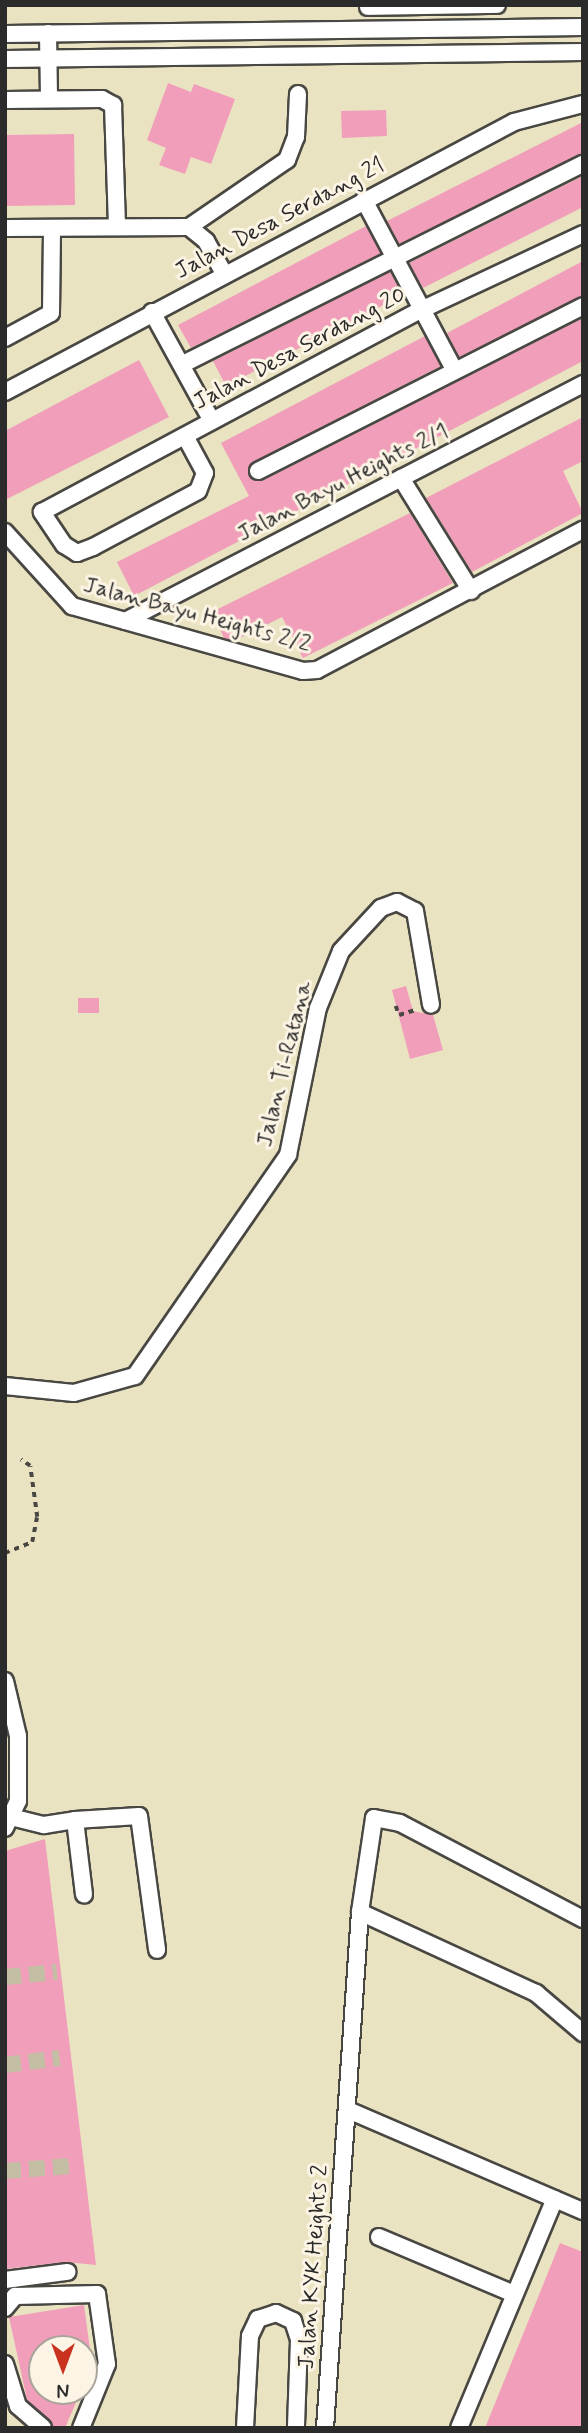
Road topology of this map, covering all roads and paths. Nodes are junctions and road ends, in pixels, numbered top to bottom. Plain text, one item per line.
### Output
1 (497, 5) edge
2 (368, 6) edge
3 (583, 27) edge
4 (369, 29) junction
5 (48, 33) junction
6 (5, 34) edge
7 (583, 52) edge
8 (5, 59) edge
9 (49, 59) junction
10 (298, 94) dead end
11 (49, 99) junction
12 (5, 100) edge
13 (583, 104) edge
14 (583, 164) edge
15 (364, 200) junction
16 (189, 227) junction
17 (5, 228) edge
18 (52, 228) junction
19 (117, 228) junction
20 (583, 234) edge
21 (394, 256) junction
22 (223, 272) junction
23 (583, 306) edge
24 (421, 310) junction
25 (152, 312) junction
26 (5, 338) edge
27 (183, 364) junction
28 (454, 369) junction
29 (583, 384) edge
30 (5, 392) edge
31 (212, 421) junction
32 (185, 436) junction
33 (258, 471) dead end
34 (401, 478) junction
35 (583, 530) edge
36 (5, 532) edge
37 (471, 591) junction
38 (125, 621) junction
39 (431, 1005) joint
40 (396, 1006) dead end
41 (5, 1386) edge
42 (21, 1460) dead end
43 (5, 1553) edge
44 (5, 1681) edge
45 (75, 1820) junction
46 (10, 1823) edge
47 (84, 1894) dead end
48 (360, 1912) junction
49 (583, 1919) edge
50 (157, 1950) dead end
51 (583, 2033) edge
52 (348, 2110) junction
53 (555, 2199) junction
54 (583, 2211) edge
55 (379, 2237) dead end
56 (67, 2272) dead end
57 (5, 2280) edge
58 (514, 2294) junction
59 (5, 2308) edge
60 (6, 2369) edge
61 (43, 2428) edge
62 (81, 2428) edge
63 (246, 2428) edge
64 (296, 2428) edge
65 (325, 2428) edge
66 (459, 2428) edge

1 - 2 street
2 - 4 street
3 - 4 street
4 - 5 street
5 - 6 street
5 - 9 street
7 - 9 street
8 - 9 street
9 - 11 street
10 - 16 street
11 - 12 street
11 - 19 street
13 - 15 street, Jalan Desa Serdang 21
14 - 21 street
15 - 21 street
15 - 22 street, Jalan Desa Serdang 21
16 - 19 street
16 - 22 street
17 - 18 street
18 - 19 street
18 - 26 street
20 - 24 street, Jalan Desa Serdang 20
21 - 24 street
21 - 27 street
22 - 25 street, Jalan Desa Serdang 21
23 - 28 street
24 - 28 street
24 - 31 street, Jalan Desa Serdang 20
25 - 27 street
25 - 30 street, Jalan Desa Serdang 21
27 - 31 street
28 - 33 street
29 - 34 street, Jalan Bayu Heights 2/1
31 - 32 street, Jalan Desa Serdang 20
32 - 32 street, Jalan Desa Serdang 20
34 - 37 street
34 - 38 street, Jalan Bayu Heights 2/1
35 - 37 street, Jalan Bayu Heights 2/2
36 - 38 street, Jalan Bayu Heights 2/2
37 - 38 street, Jalan Bayu Heights 2/2
39 - 40 path
39 - 41 street, Jalan Ti-Ratana
42 - 43 path
44 - 46 street
45 - 46 street
45 - 47 street
45 - 50 street
48 - 49 street, Jalan KYK Heights 2
48 - 51 street
48 - 52 street, Jalan KYK Heights 2
52 - 53 street
52 - 65 street, Jalan KYK Heights 2
53 - 54 street
53 - 58 street
55 - 58 street
56 - 57 street
58 - 66 street
59 - 62 street
60 - 61 street
63 - 64 street

